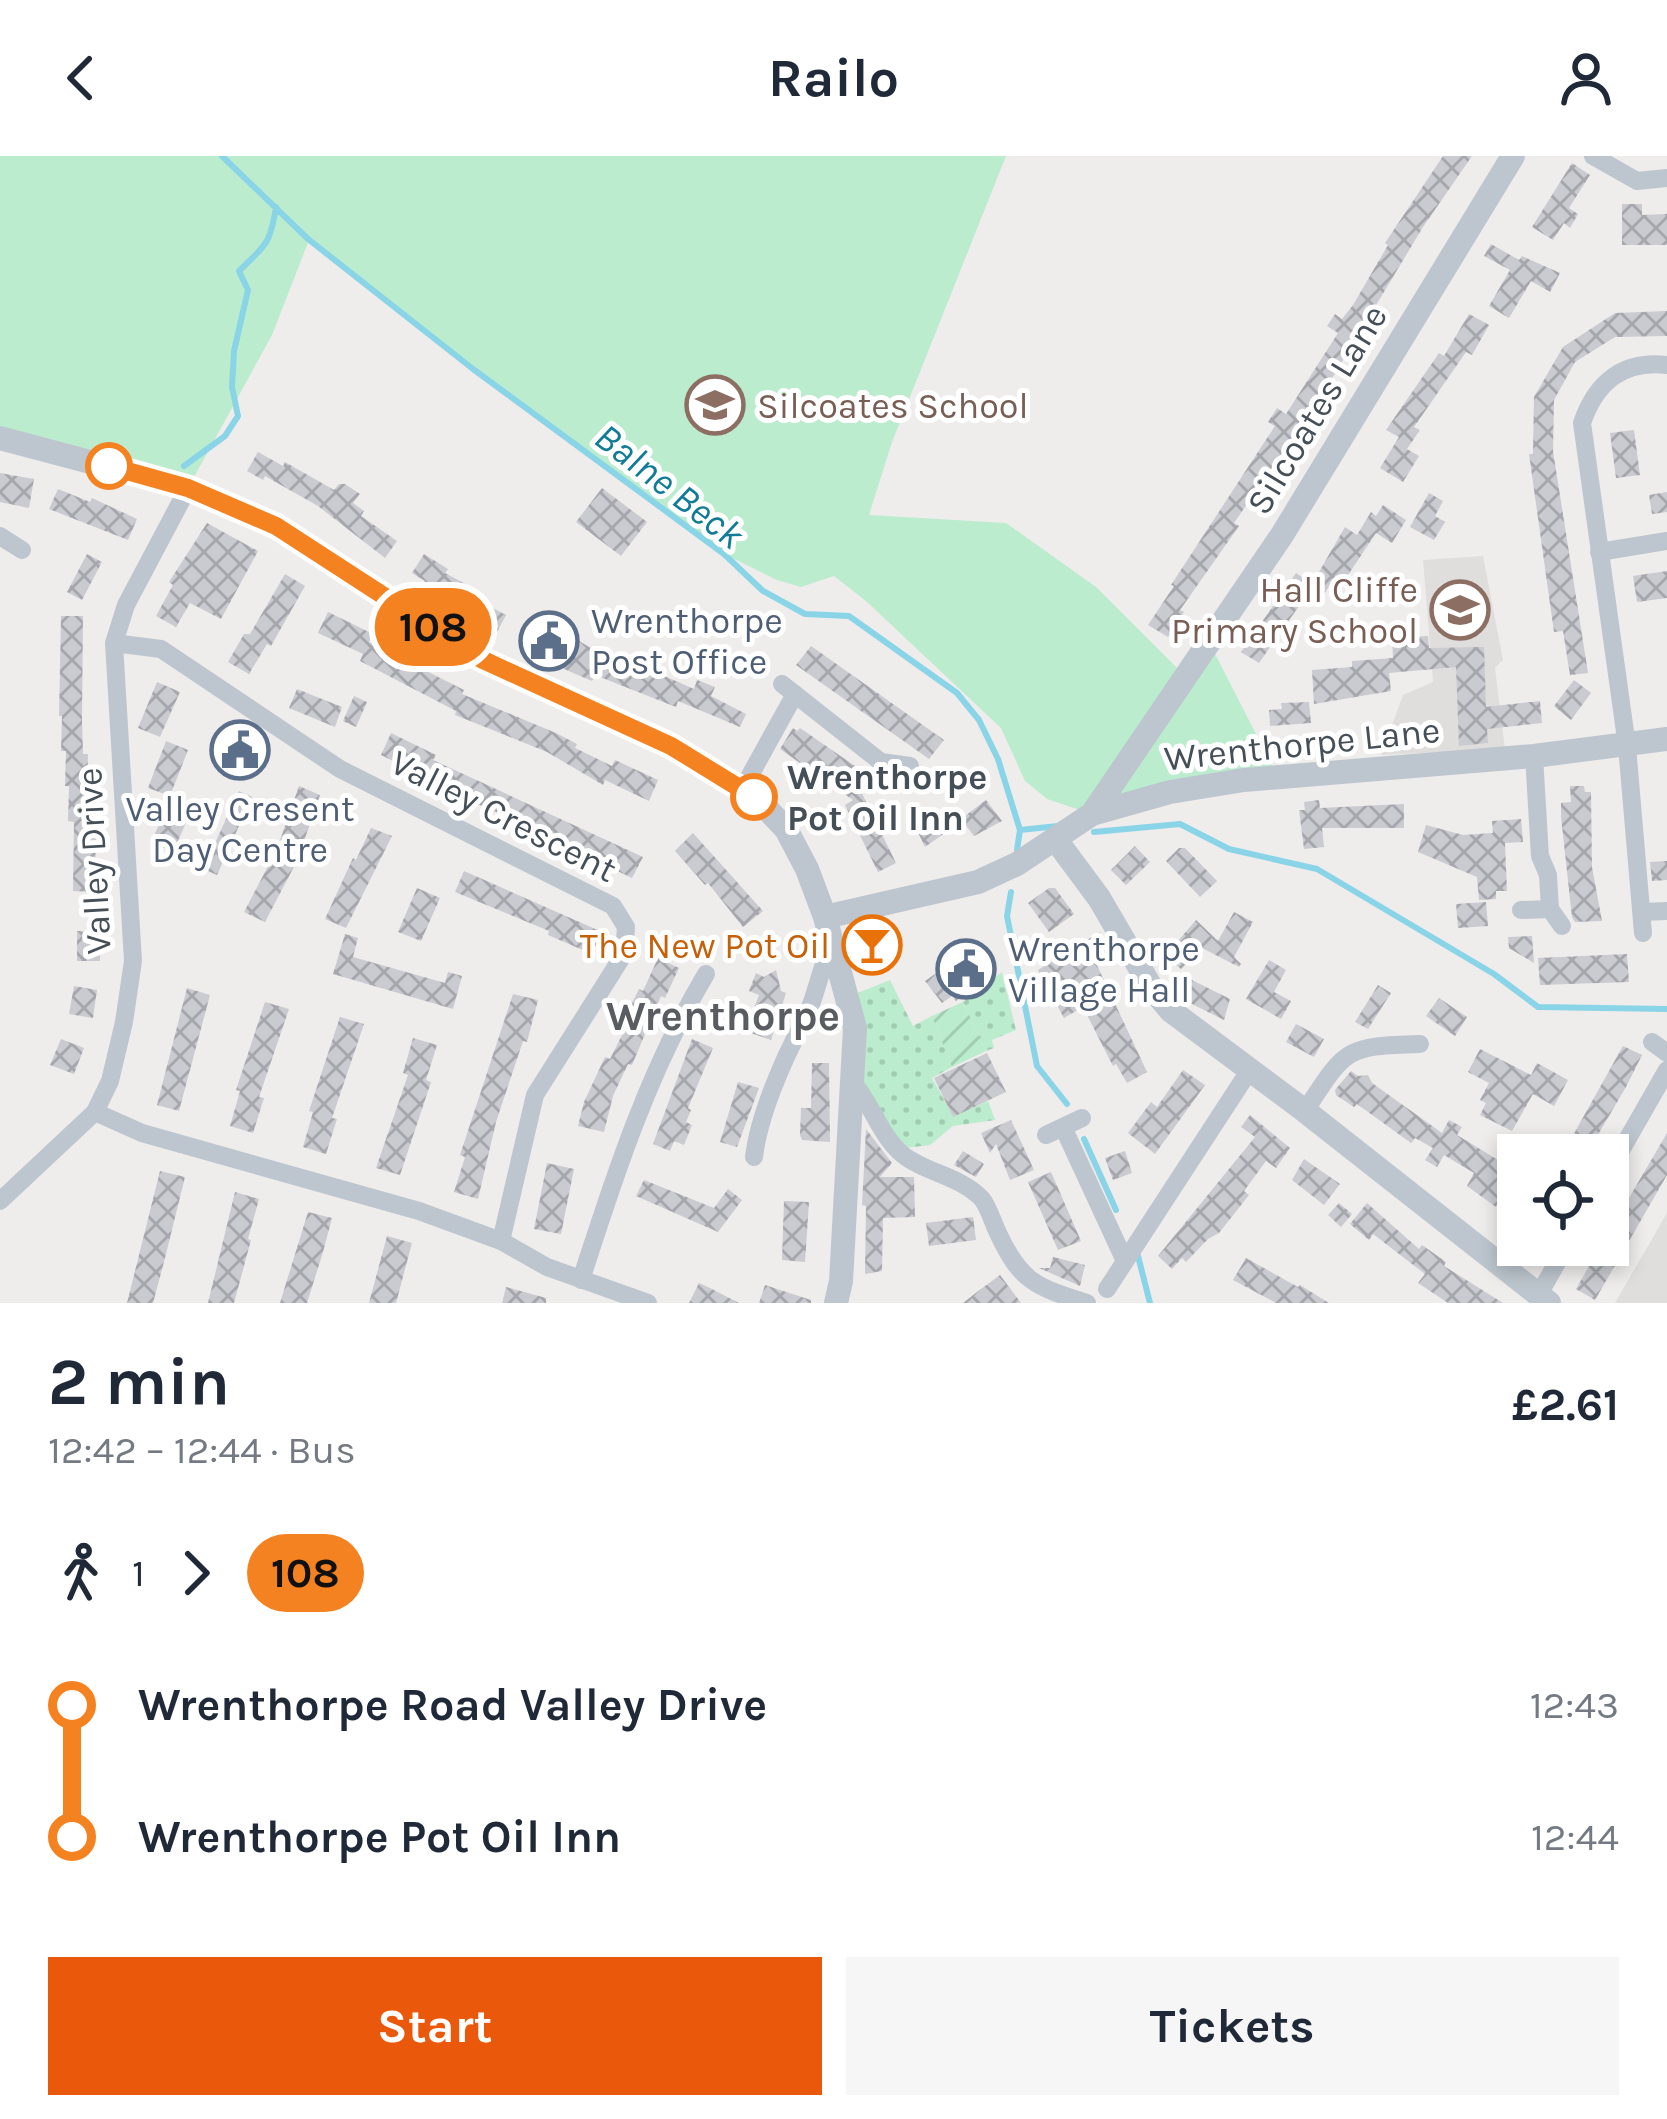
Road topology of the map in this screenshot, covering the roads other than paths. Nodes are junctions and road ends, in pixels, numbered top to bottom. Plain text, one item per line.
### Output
1 (1514, 156) edge
2 (1593, 156) edge
3 (1667, 178) edge
4 (1667, 365) edge
5 (0, 438) edge
6 (188, 488) junction
7 (0, 536) edge
8 (1667, 541) edge
9 (22, 550) dead end
10 (1599, 552) junction
11 (114, 644) junction
12 (1667, 739) edge
13 (1627, 746) junction
14 (1534, 756) junction
15 (910, 766) dead end
16 (743, 788) junction
17 (1092, 814) junction
18 (1056, 841) junction
19 (1550, 909) junction
20 (1521, 910) dead end
21 (1667, 910) edge
22 (1642, 912) junction
23 (1562, 926) dead end
24 (829, 930) junction
25 (1643, 933) dead end
26 (706, 974) dead end
27 (1420, 1044) dead end
28 (1667, 1070) edge
29 (1249, 1071) junction
30 (855, 1085) junction
31 (1305, 1111) junction
32 (95, 1112) junction
33 (1064, 1127) dead end
34 (1629, 1136) edge
35 (754, 1157) dead end
36 (0, 1201) edge
37 (501, 1240) junction
38 (1124, 1259) junction
39 (1558, 1266) edge
40 (581, 1280) junction
41 (1107, 1289) dead end
42 (1543, 1299) edge
43 (648, 1303) edge
44 (836, 1303) edge
45 (1088, 1303) edge

1 - 17 street, Silcoates Lane
2 - 3 street
4 - 10 street
5 - 6 street
6 - 11 street, Valley Drive
6 - 16 street
7 - 9 street
8 - 10 street
10 - 13 street
11 - 32 street, Valley Drive
11 - 37 street, Valley Crescent
12 - 13 street, Wrenthorpe Lane
13 - 14 street, Wrenthorpe Lane
13 - 22 street
14 - 17 street, Wrenthorpe Lane
14 - 19 street
15 - 16 street
16 - 24 street
17 - 18 street, Wrenthorpe Lane
18 - 24 street, Wrenthorpe Lane
18 - 29 street
19 - 20 street
19 - 23 street
21 - 22 street
22 - 25 street
24 - 30 street
24 - 35 street
26 - 40 street
27 - 31 street
28 - 34 street
29 - 31 street
29 - 38 street
30 - 44 street
30 - 45 street
31 - 42 street
32 - 36 street, Valley Drive
32 - 37 street
33 - 38 street
37 - 40 street
38 - 41 street
39 - 42 street
40 - 43 street

